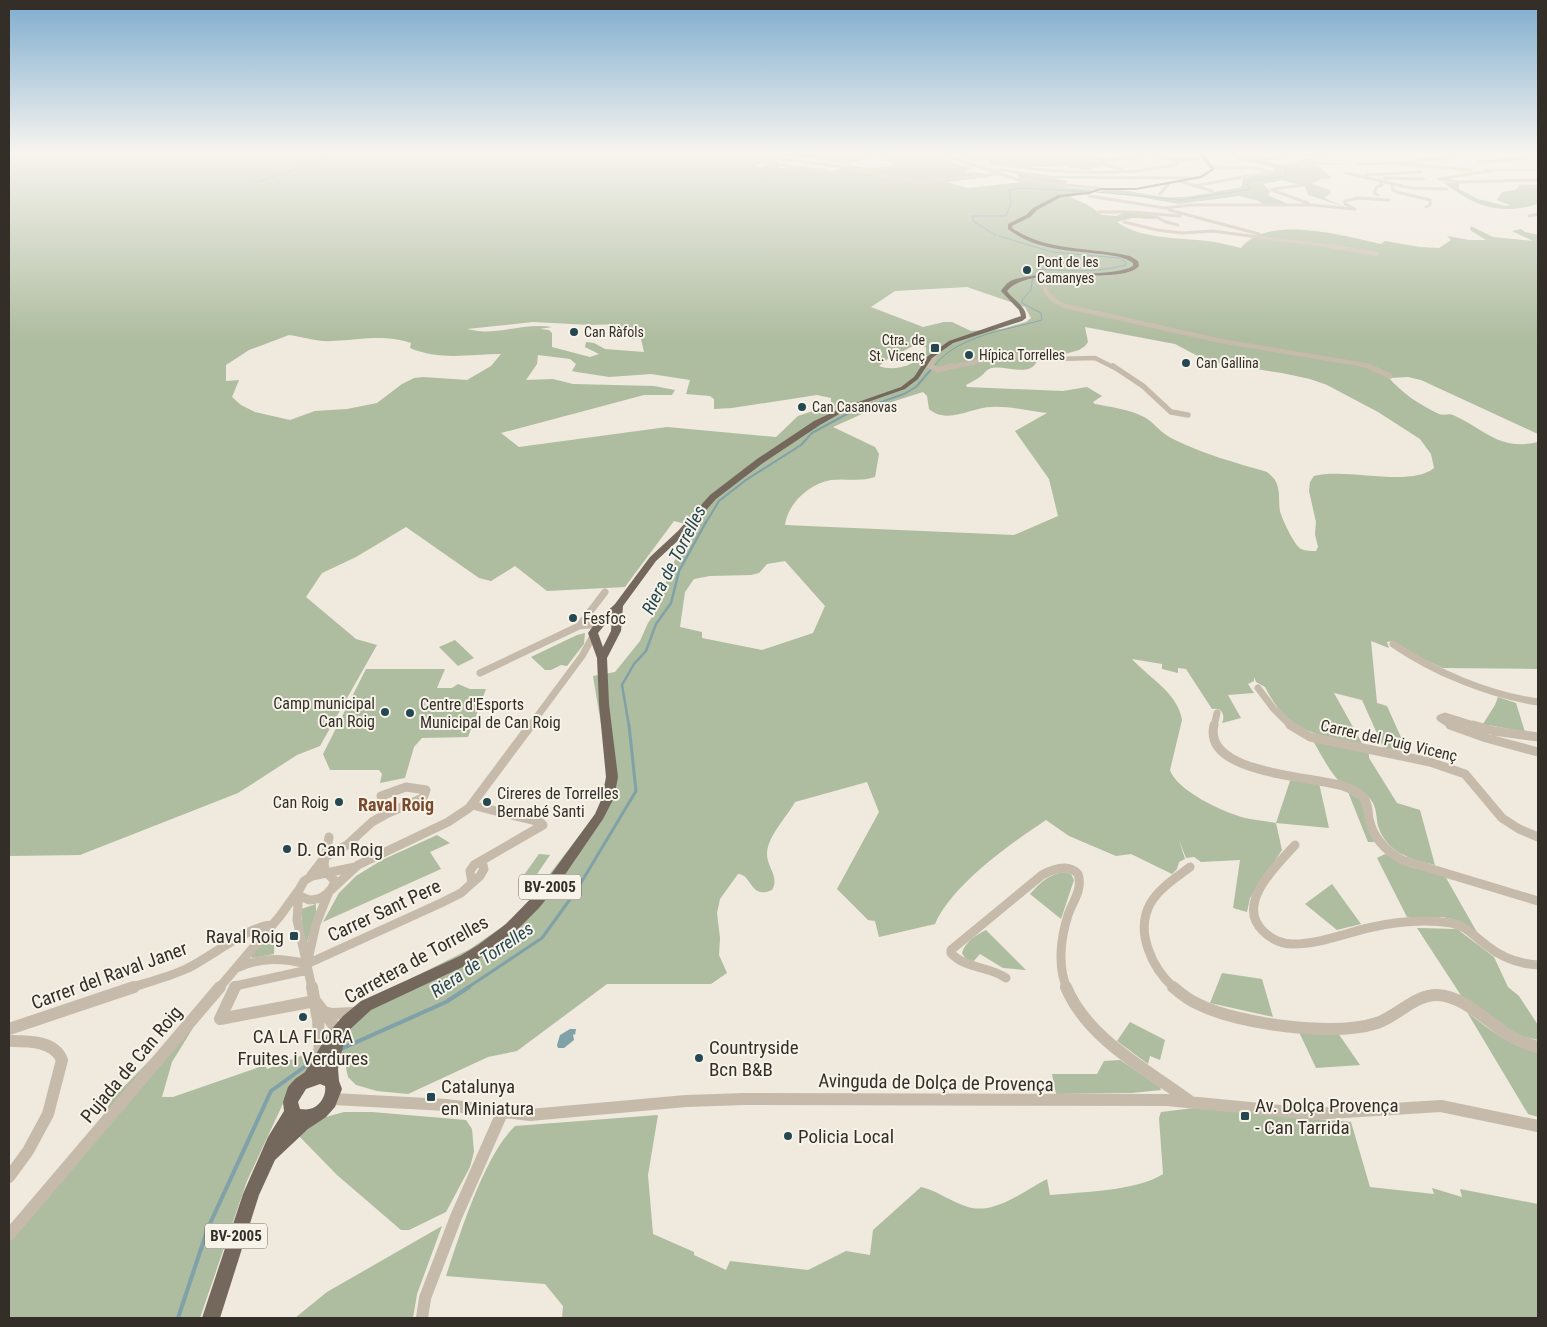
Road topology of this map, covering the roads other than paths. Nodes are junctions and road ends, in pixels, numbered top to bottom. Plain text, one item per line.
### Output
1 (1028, 216) edge
2 (1153, 216) edge
3 (1176, 216) edge
4 (1190, 216) edge
5 (1197, 218) junction
6 (1124, 222) dead end
7 (1178, 225) dead end
8 (1278, 240) junction
9 (1377, 254) dead end
10 (1044, 276) junction
11 (933, 354) junction
12 (1390, 376) dead end
13 (1188, 415) dead end
14 (605, 592) dead end
15 (618, 606) junction
16 (588, 614) junction
17 (616, 623) junction
18 (579, 626) junction
19 (571, 630) junction
20 (599, 634) junction
21 (1393, 644) dead end
22 (602, 658) junction
23 (480, 673) dead end
24 (1258, 688) dead end
25 (1538, 702) edge
26 (1217, 713) dead end
27 (1538, 737) edge
28 (1538, 752) edge
29 (472, 805) junction
30 (388, 813) junction
31 (329, 837) dead end
32 (1538, 837) edge
33 (1295, 845) dead end
34 (325, 857) junction
35 (358, 865) junction
36 (1190, 867) dead end
37 (327, 873) junction
38 (310, 876) junction
39 (330, 892) junction
40 (298, 893) junction
41 (310, 900) junction
42 (1538, 901) edge
43 (297, 907) junction
44 (280, 916) junction
45 (272, 926) junction
46 (1538, 965) edge
47 (308, 967) junction
48 (234, 970) junction
49 (1006, 978) dead end
50 (315, 1001) junction
51 (324, 1012) junction
52 (356, 1012) junction
53 (9, 1029) edge
54 (339, 1032) junction
55 (9, 1042) edge
56 (1538, 1047) edge
57 (320, 1058) junction
58 (310, 1079) junction
59 (331, 1081) junction
60 (332, 1099) junction
61 (1191, 1102) junction
62 (292, 1112) junction
63 (502, 1113) junction
64 (310, 1117) junction
65 (1538, 1126) edge
66 (268, 1157) junction
67 (9, 1177) edge
68 (9, 1235) edge
69 (211, 1318) edge
70 (422, 1318) edge

1 - 10 main road, Carretera de Torrelles / BV-2005
2 - 7 street
3 - 5 street
4 - 5 street
5 - 8 street
6 - 8 street
8 - 9 street
10 - 11 main road, Carretera de Torrelles / BV-2005
10 - 12 street
11 - 13 street
11 - 15 main road, Carretera de Torrelles / BV-2005
14 - 16 street
15 - 17 main road, Carretera de Torrelles / BV-2005
15 - 20 main road, Carretera de Torrelles / BV-2005
16 - 18 street
16 - 20 street
17 - 20 main road, Carretera de Torrelles / BV-2005
17 - 20 main road
18 - 19 street
18 - 20 street
19 - 20 street
19 - 23 street
20 - 22 main road, Carretera de Torrelles / BV-2005
20 - 22 main road, Carretera de Torrelles / BV-2005
20 - 29 street
21 - 25 street
22 - 52 main road, Carretera de Torrelles / BV-2005
24 - 32 street, Carrer del Puig Vicenç
26 - 42 street
27 - 28 street
29 - 35 street
29 - 47 street, Carrer Sant Pere
30 - 30 street
30 - 34 street
31 - 34 street
33 - 46 street
34 - 37 street
34 - 38 street
35 - 37 street
35 - 39 street
36 - 56 street
37 - 38 street
37 - 39 street
38 - 40 street
39 - 41 street
39 - 47 street
40 - 41 street
40 - 43 street
40 - 44 street, Pujada de Can Roig
41 - 43 street, Pujada de Can Roig
43 - 44 street, Pujada de Can Roig
43 - 47 street
44 - 45 street, Pujada de Can Roig
45 - 48 street, Pujada de Can Roig
45 - 53 street, Carrer del Raval Janer
47 - 48 street
47 - 50 street
47 - 50 street, Carrer Sant Pere
48 - 68 street, Pujada de Can Roig
49 - 61 street
50 - 51 street
50 - 57 street
51 - 52 street
51 - 54 street
52 - 54 main road, Carretera de Torrelles / BV-2005
54 - 57 main road, Carretera de Torrelles / BV-2005
54 - 59 main road, Carretera de Torrelles / BV-2005
55 - 67 street
57 - 58 main road, Carretera de Torrelles / BV-2005
58 - 59 main road
58 - 62 main road, Carretera de Torrelles / BV-2005
59 - 60 main road, Carretera de Torrelles / BV-2005
60 - 63 street, Avinguda de Dolça de Provença
60 - 64 main road, Carretera de Torrelles / BV-2005
61 - 63 street, Avinguda de Dolça de Provença
61 - 65 street, Avinguda de Dolça de Provença
62 - 64 main road
62 - 66 main road, Carretera de Torrelles / BV-2005
63 - 70 street
64 - 66 main road, Carretera de Torrelles / BV-2005
66 - 69 main road, Carretera de Torrelles / BV-2005

